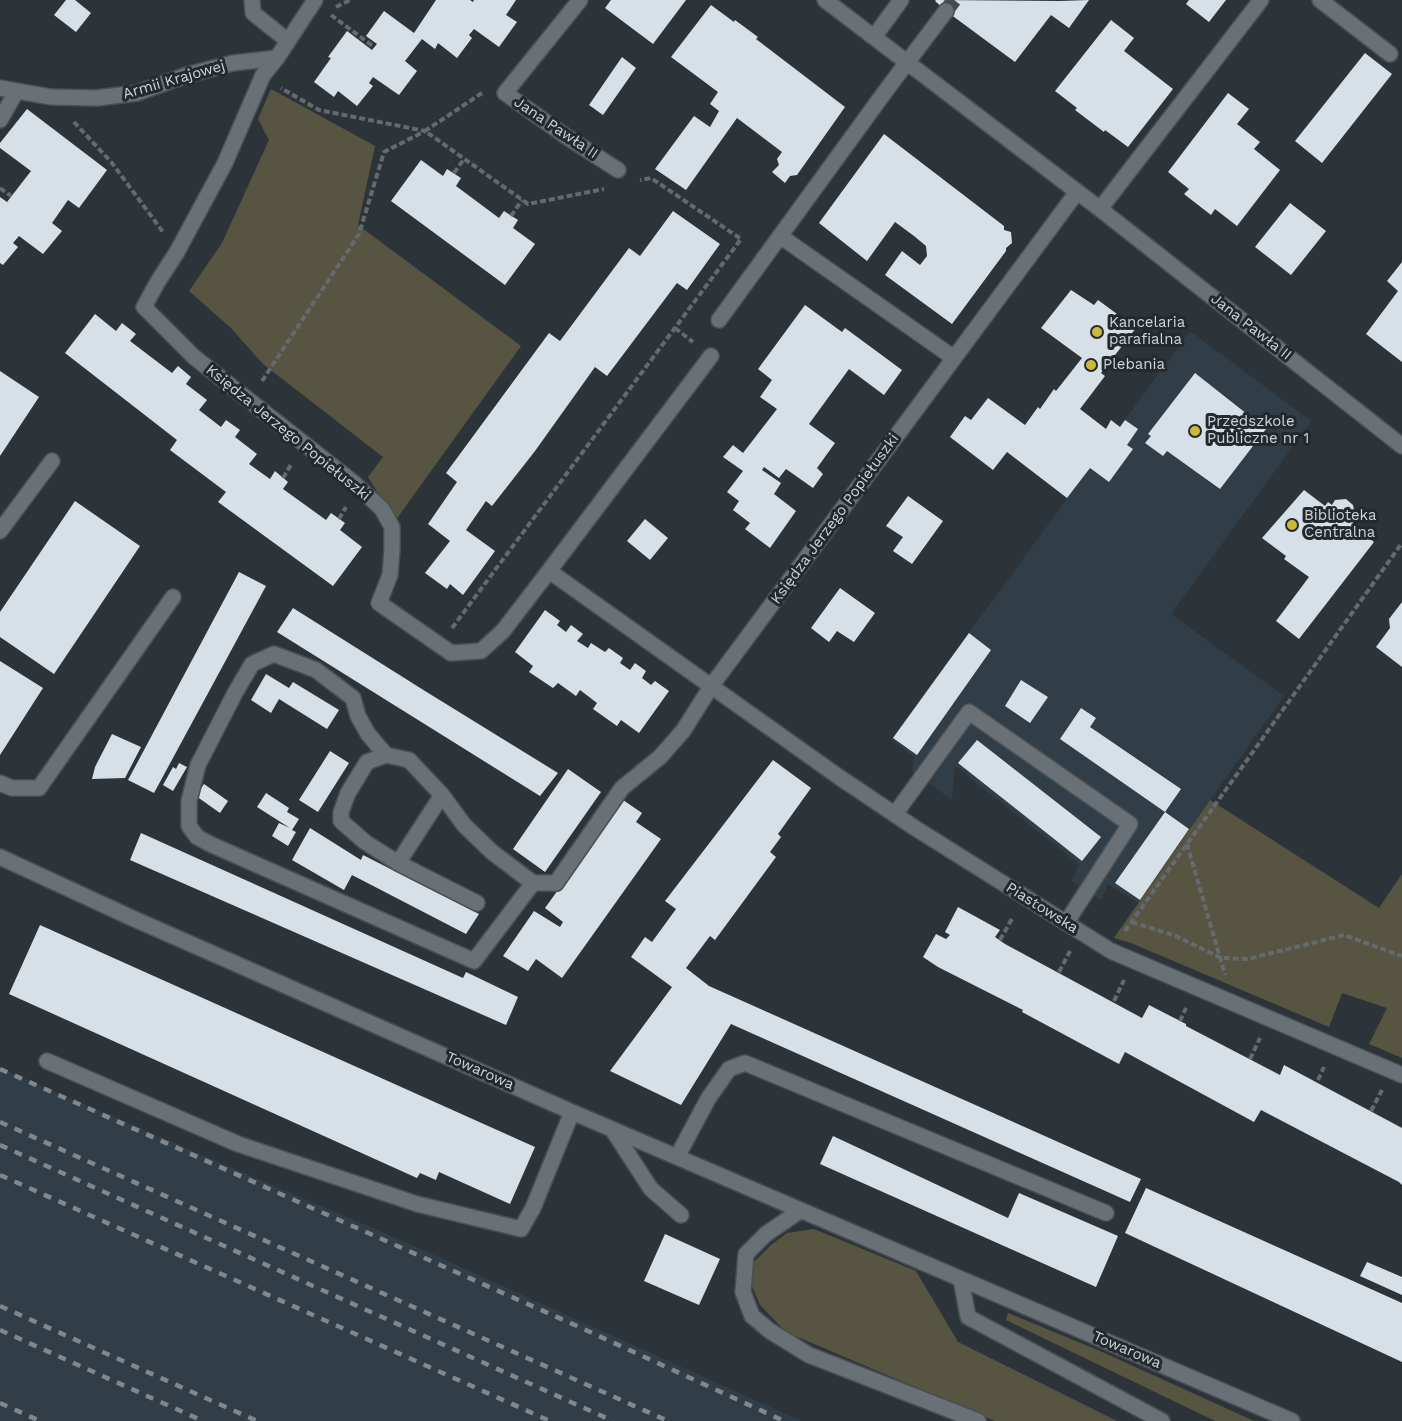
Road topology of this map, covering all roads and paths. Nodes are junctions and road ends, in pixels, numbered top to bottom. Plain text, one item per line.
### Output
1 (252, 0) edge
2 (315, 0) edge
3 (580, 0) edge
4 (825, 0) edge
5 (901, 0) edge
6 (1261, 0) edge
7 (1320, 0) edge
8 (946, 11) tunnel mouth
9 (327, 13) dead end
10 (874, 37) junction
11 (288, 41) junction
12 (374, 47) dead end
13 (1390, 54) dead end
14 (278, 58) junction
15 (908, 63) junction
16 (263, 75) junction
17 (489, 84) dead end
18 (0, 88) edge
19 (16, 92) junction
20 (51, 97) junction
21 (0, 120) edge
22 (425, 131) junction
23 (464, 159) junction
24 (618, 170) dead end
25 (454, 174) dead end
26 (629, 183) dead end
27 (0, 188) edge
28 (607, 188) dead end
29 (1077, 192) junction
30 (11, 196) dead end
31 (522, 200) junction
32 (1100, 210) junction
33 (511, 216) dead end
34 (780, 236) junction
35 (177, 252) junction
36 (719, 320) dead end
37 (711, 356) dead end
38 (954, 358) junction
39 (249, 400) junction
40 (1402, 446) edge
41 (52, 462) dead end
42 (0, 531) edge
43 (1402, 543) edge
44 (549, 571) junction
45 (173, 597) dead end
46 (448, 634) dead end
47 (712, 685) junction
48 (386, 755) junction
49 (0, 783) edge
50 (442, 795) junction
51 (895, 814) junction
52 (1187, 843) junction
53 (0, 857) edge
54 (398, 863) junction
55 (533, 883) junction
56 (477, 903) dead end
57 (1066, 923) junction
58 (1402, 956) edge
59 (1221, 958) junction
60 (1232, 1004) junction
61 (47, 1061) dead end
62 (1402, 1075) edge
63 (572, 1112) junction
64 (612, 1129) junction
65 (677, 1157) junction
66 (801, 1210) junction
67 (1106, 1213) dead end
68 (681, 1215) dead end
69 (962, 1279) junction
70 (978, 1421) edge
71 (1162, 1421) edge
72 (1292, 1421) edge

1 - 11 street
2 - 11 street
3 - 24 street, Jana Pawła II
4 - 10 street, Jana Pawła II
5 - 10 street
6 - 32 street
7 - 13 street
8 - 15 street
9 - 12 path
10 - 15 street, Jana Pawła II
11 - 14 street
14 - 16 street
14 - 20 street, Armii Krajowej
15 - 29 street, Jana Pawła II
15 - 34 street
16 - 22 path
16 - 35 street
17 - 22 path
18 - 19 street, Armii Krajowej
19 - 20 street, Armii Krajowej
19 - 21 street
20 - 35 path
22 - 23 path
22 - 39 path
23 - 25 path
23 - 31 path
26 - 46 path
27 - 30 path
28 - 31 path
29 - 32 street, Jana Pawła II
29 - 38 street, Księdza Jerzego Popiełuszki
31 - 33 path
32 - 40 street, Jana Pawła II
34 - 36 street
34 - 38 street
35 - 39 street, Księdza Jerzego Popiełuszki
37 - 44 street, Księdza Jerzego Popiełuszki
38 - 47 street, Księdza Jerzego Popiełuszki
39 - 44 street, Księdza Jerzego Popiełuszki
41 - 42 street
43 - 52 path
44 - 47 street
45 - 49 street
47 - 51 street, Piastowska
47 - 55 street, Księdza Jerzego Popiełuszki
48 - 50 street
48 - 54 street
48 - 55 street
50 - 54 street
50 - 55 street
51 - 57 street, Piastowska
51 - 57 street
52 - 59 path
52 - 59 path
53 - 63 street, Towarowa
54 - 56 street
57 - 60 street, Piastowska
58 - 59 path
59 - 60 path
60 - 62 street, Piastowska
61 - 63 street
63 - 64 street, Towarowa
64 - 65 street, Towarowa
64 - 68 street
65 - 66 street, Towarowa
65 - 67 street
66 - 69 street, Towarowa
66 - 70 street
69 - 71 street
69 - 72 street, Towarowa

